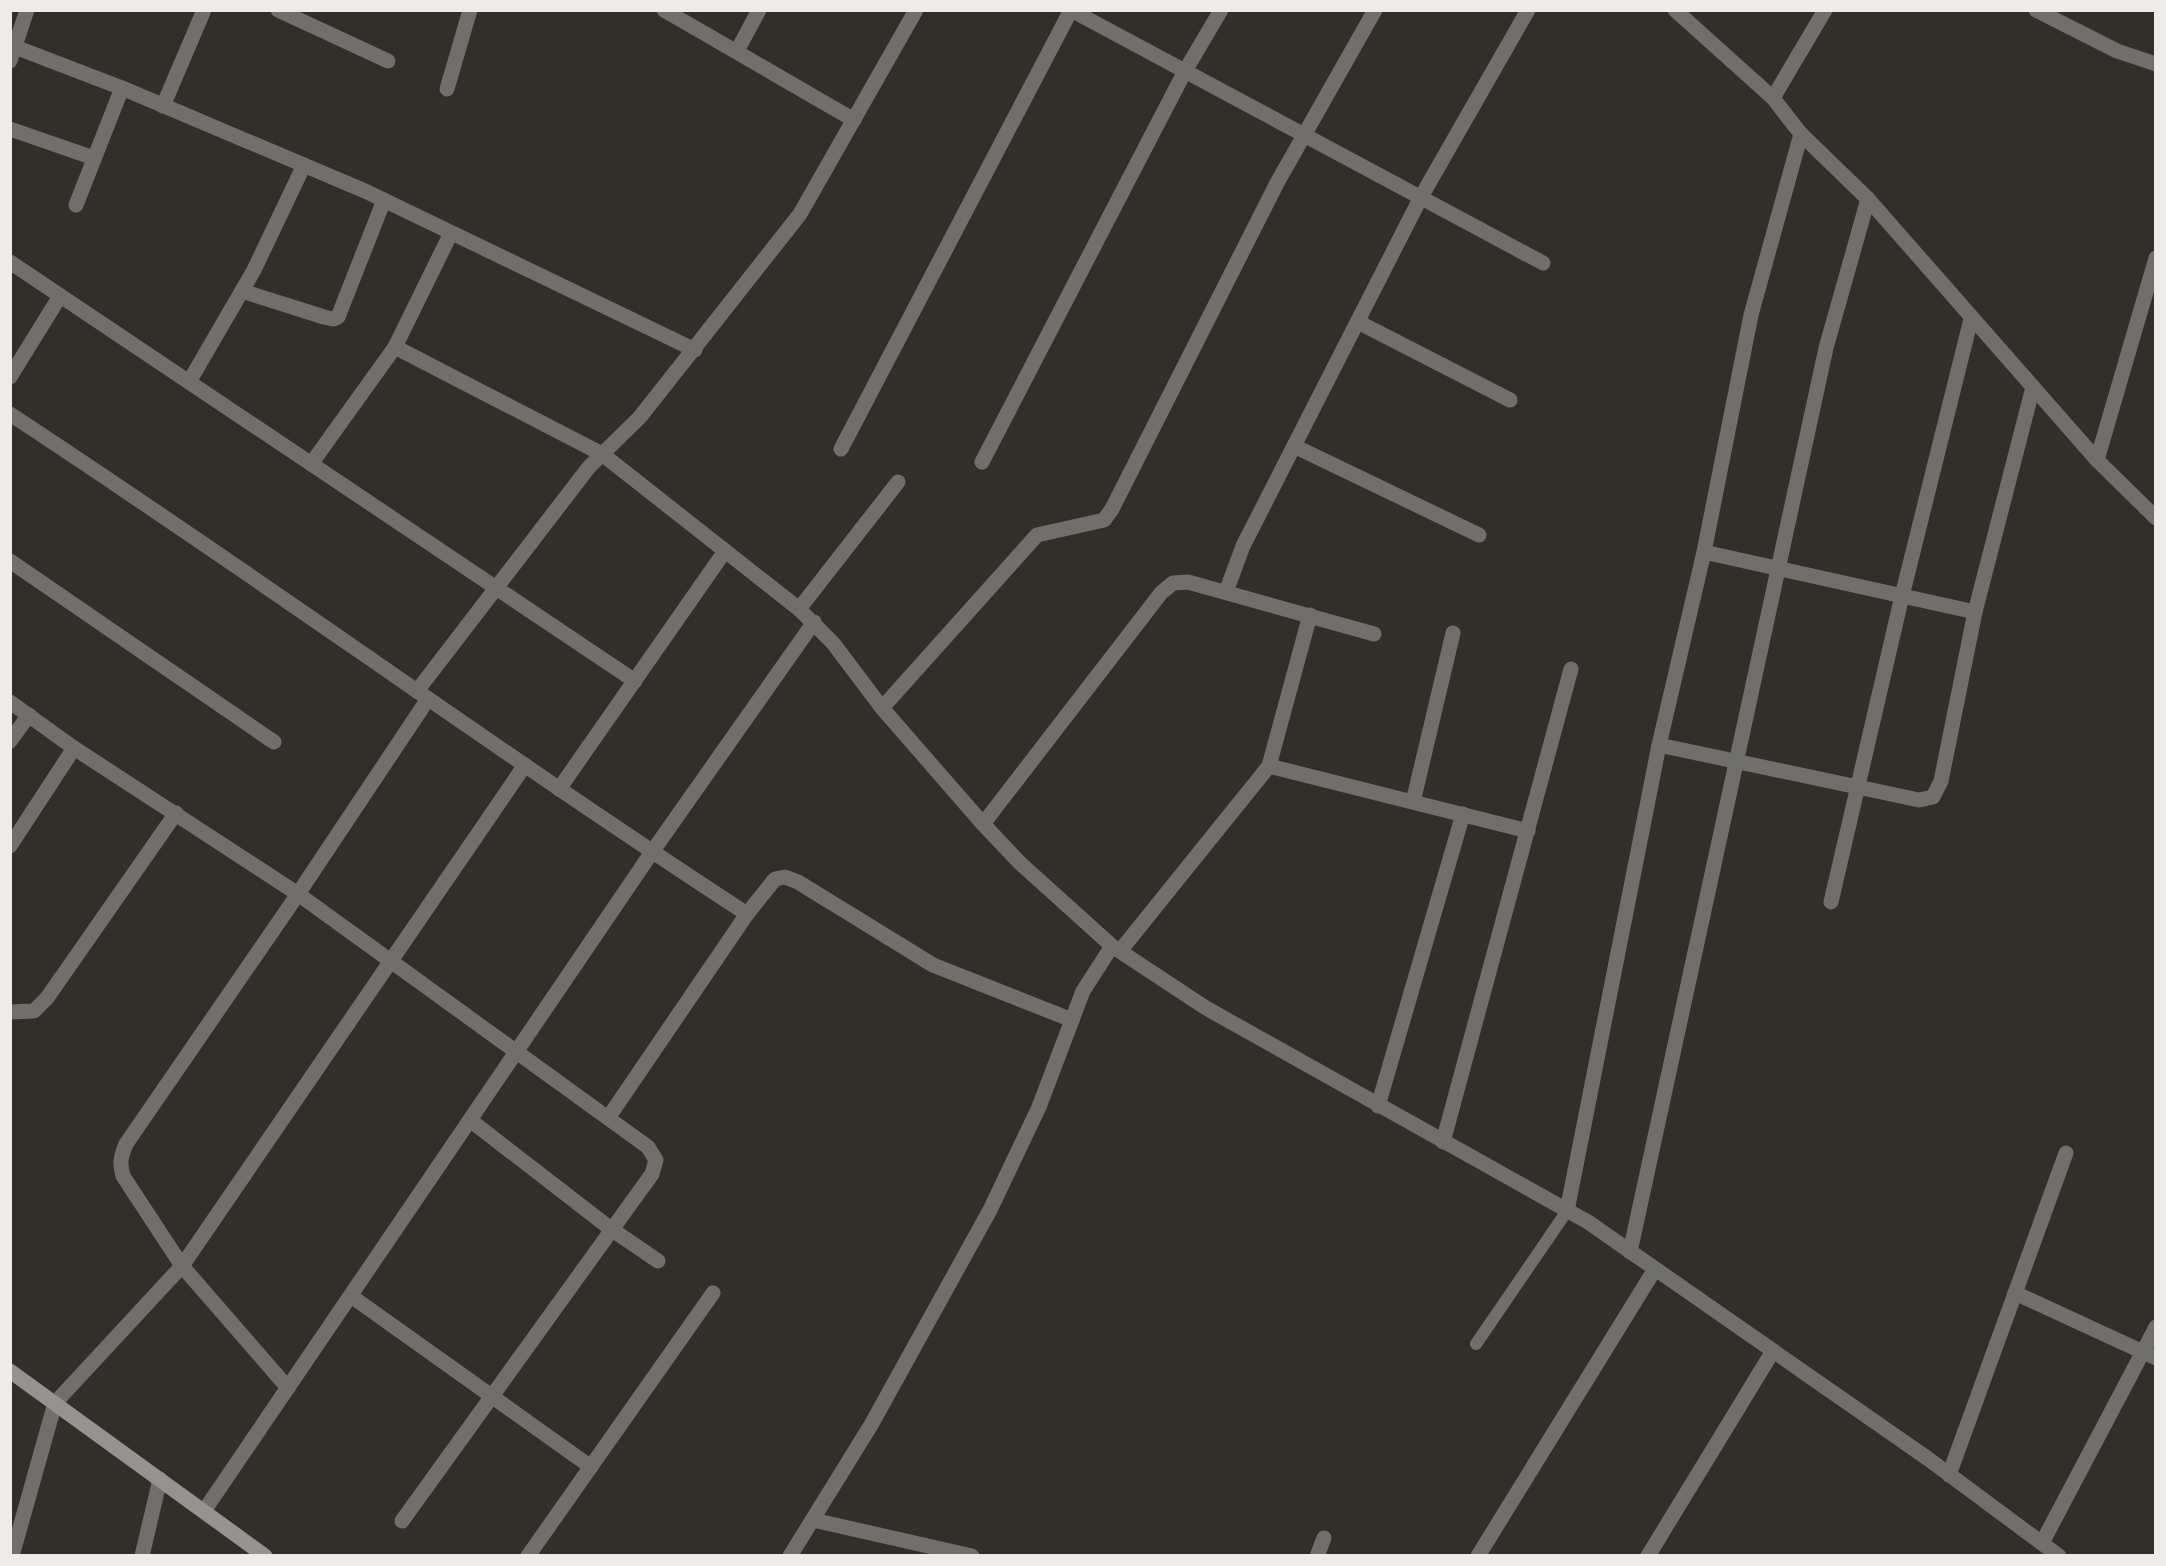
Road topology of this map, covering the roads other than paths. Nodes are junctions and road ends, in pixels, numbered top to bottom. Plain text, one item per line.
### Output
1 (27, 10) edge
2 (204, 10) edge
3 (470, 10) edge
4 (664, 10) edge
5 (759, 10) edge
6 (916, 10) edge
7 (1071, 10) edge
8 (1221, 10) edge
9 (1375, 10) edge
10 (1528, 10) edge
11 (1675, 10) edge
12 (1825, 10) edge
13 (2036, 10) edge
14 (282, 11) edge
15 (737, 51) junction
16 (13, 54) edge
17 (388, 61) dead end
18 (2156, 64) edge
19 (1185, 71) junction
20 (122, 88) junction
21 (447, 89) dead end
22 (1773, 98) junction
23 (163, 106) junction
24 (854, 120) junction
25 (10, 129) edge
26 (1305, 134) junction
27 (1801, 134) junction
28 (94, 158) junction
29 (304, 165) junction
30 (1421, 197) junction
31 (384, 200) junction
32 (1868, 200) junction
33 (76, 205) dead end
34 (451, 232) junction
35 (2156, 258) edge
36 (10, 262) edge
37 (1543, 262) dead end
38 (242, 291) junction
39 (60, 296) junction
40 (1971, 319) junction
41 (1358, 322) junction
42 (395, 347) junction
43 (695, 350) junction
44 (10, 377) edge
45 (189, 382) junction
46 (2033, 387) junction
47 (1510, 400) dead end
48 (10, 414) edge
49 (1294, 446) junction
50 (841, 449) dead end
51 (602, 454) junction
52 (2097, 460) junction
53 (982, 462) dead end
54 (311, 464) junction
55 (898, 482) dead end
56 (2156, 518) edge
57 (1479, 535) dead end
58 (725, 551) junction
59 (1704, 552) junction
60 (10, 561) edge
61 (1778, 568) junction
62 (496, 588) junction
63 (1226, 592) junction
64 (1902, 596) junction
65 (799, 609) junction
66 (1976, 612) junction
67 (1310, 615) junction
68 (814, 622) junction
69 (1453, 633) dead end
70 (1374, 634) dead end
71 (1571, 669) dead end
72 (635, 681) junction
73 (422, 695) junction
74 (10, 702) edge
75 (882, 708) junction
76 (29, 715) junction
77 (10, 741) edge
78 (274, 742) dead end
79 (1659, 745) junction
80 (74, 748) junction
81 (1738, 764) junction
82 (525, 765) junction
83 (1269, 766) junction
84 (1858, 786) junction
85 (559, 789) junction
86 (1413, 802) junction
87 (176, 813) junction
88 (1463, 814) junction
89 (983, 824) junction
90 (1528, 831) junction
91 (10, 846) edge
92 (651, 852) junction
93 (298, 894) junction
94 (1831, 902) dead end
95 (747, 914) junction
96 (1116, 948) junction
97 (390, 961) junction
98 (10, 1012) edge
99 (1072, 1020) junction
100 (516, 1052) junction
101 (1378, 1106) junction
102 (608, 1118) junction
103 (470, 1120) junction
104 (1443, 1142) junction
105 (2066, 1153) dead end
106 (1568, 1211) junction
107 (611, 1229) junction
108 (1630, 1252) junction
109 (658, 1261) dead end
110 (182, 1266) junction
111 (1655, 1269) junction
112 (713, 1293) dead end
113 (2015, 1293) junction
114 (351, 1296) junction
115 (2156, 1327) edge
116 (1476, 1344) dead end
117 (1773, 1351) junction
118 (2149, 1355) edge
119 (10, 1371) edge
120 (288, 1388) junction
121 (492, 1396) junction
122 (56, 1403) junction
123 (591, 1467) junction
124 (1949, 1475) junction
125 (160, 1479) junction
126 (204, 1511) junction
127 (813, 1520) junction
128 (402, 1521) dead end
129 (1324, 1538) dead end
130 (2042, 1543) junction
131 (12, 1556) edge
132 (142, 1556) edge
133 (266, 1556) edge
134 (528, 1556) edge
135 (790, 1556) edge
136 (972, 1556) edge
137 (1317, 1556) edge
138 (1478, 1556) edge
139 (1648, 1556) edge
140 (2059, 1556) edge

1 - 16 street
2 - 23 street
3 - 21 street
4 - 15 street
5 - 15 street
6 - 24 street
7 - 19 street
7 - 50 street
8 - 19 street
9 - 26 street
10 - 30 street
11 - 22 street
12 - 22 street
13 - 18 street
14 - 17 street
15 - 24 street
16 - 20 street
19 - 26 street
19 - 53 street
20 - 23 street
20 - 28 street
22 - 27 street
23 - 29 street
24 - 43 street
25 - 28 street
26 - 30 street
26 - 75 street
27 - 32 street
27 - 59 street
28 - 33 street
29 - 31 street
29 - 38 street
30 - 37 street
30 - 41 street
31 - 34 street
31 - 38 street
32 - 40 street
32 - 61 street
34 - 42 street
34 - 43 street
35 - 52 street
36 - 39 street
38 - 45 street
39 - 44 street
39 - 45 street
40 - 46 street
40 - 64 street
41 - 47 street
41 - 49 street
42 - 51 street
42 - 54 street
43 - 51 street
45 - 54 street
46 - 52 street
46 - 66 street
48 - 73 street
49 - 57 street
49 - 63 street
51 - 58 street
51 - 62 street
52 - 56 street
54 - 62 street
55 - 65 street
58 - 65 street
58 - 72 street
59 - 61 street
59 - 79 street
60 - 78 street
61 - 64 street
61 - 81 street
62 - 72 street
62 - 73 street
63 - 67 street
63 - 89 street
64 - 66 street
64 - 84 street
65 - 68 street
66 - 84 street
67 - 70 street
67 - 83 street
68 - 75 street
68 - 92 street
69 - 86 street
71 - 90 street
72 - 85 street
73 - 82 street
73 - 93 street
74 - 76 street
75 - 89 street
76 - 77 street
76 - 80 street
79 - 81 street
79 - 106 street
80 - 87 street
80 - 91 street
81 - 84 street
81 - 108 street
82 - 85 street
82 - 97 street
83 - 86 street
83 - 96 street
84 - 94 street
85 - 92 street
86 - 88 street
87 - 93 street
87 - 98 street
88 - 90 street
88 - 101 street
89 - 96 street
90 - 104 street
92 - 95 street
92 - 100 street
93 - 97 street
93 - 110 street
95 - 99 street
95 - 102 street
96 - 99 street
96 - 101 street
97 - 100 street
97 - 110 street
99 - 127 street
100 - 102 street
100 - 103 street
101 - 104 street
102 - 107 street
103 - 107 street
103 - 114 street
104 - 106 street
105 - 113 street
106 - 108 street
106 - 116 lane
107 - 109 street
107 - 121 street
108 - 111 street
110 - 120 street
110 - 122 street
111 - 117 street
111 - 138 street
112 - 123 street
113 - 118 street
113 - 124 street
114 - 120 street
114 - 121 street
115 - 118 street
117 - 124 street
117 - 139 street
118 - 130 street
119 - 122 street
120 - 126 street
121 - 123 street
121 - 128 street
122 - 125 street
122 - 131 street
123 - 134 street
124 - 130 street
125 - 126 street
125 - 132 street
126 - 133 street
127 - 135 street
127 - 136 street
129 - 137 street
130 - 140 street

